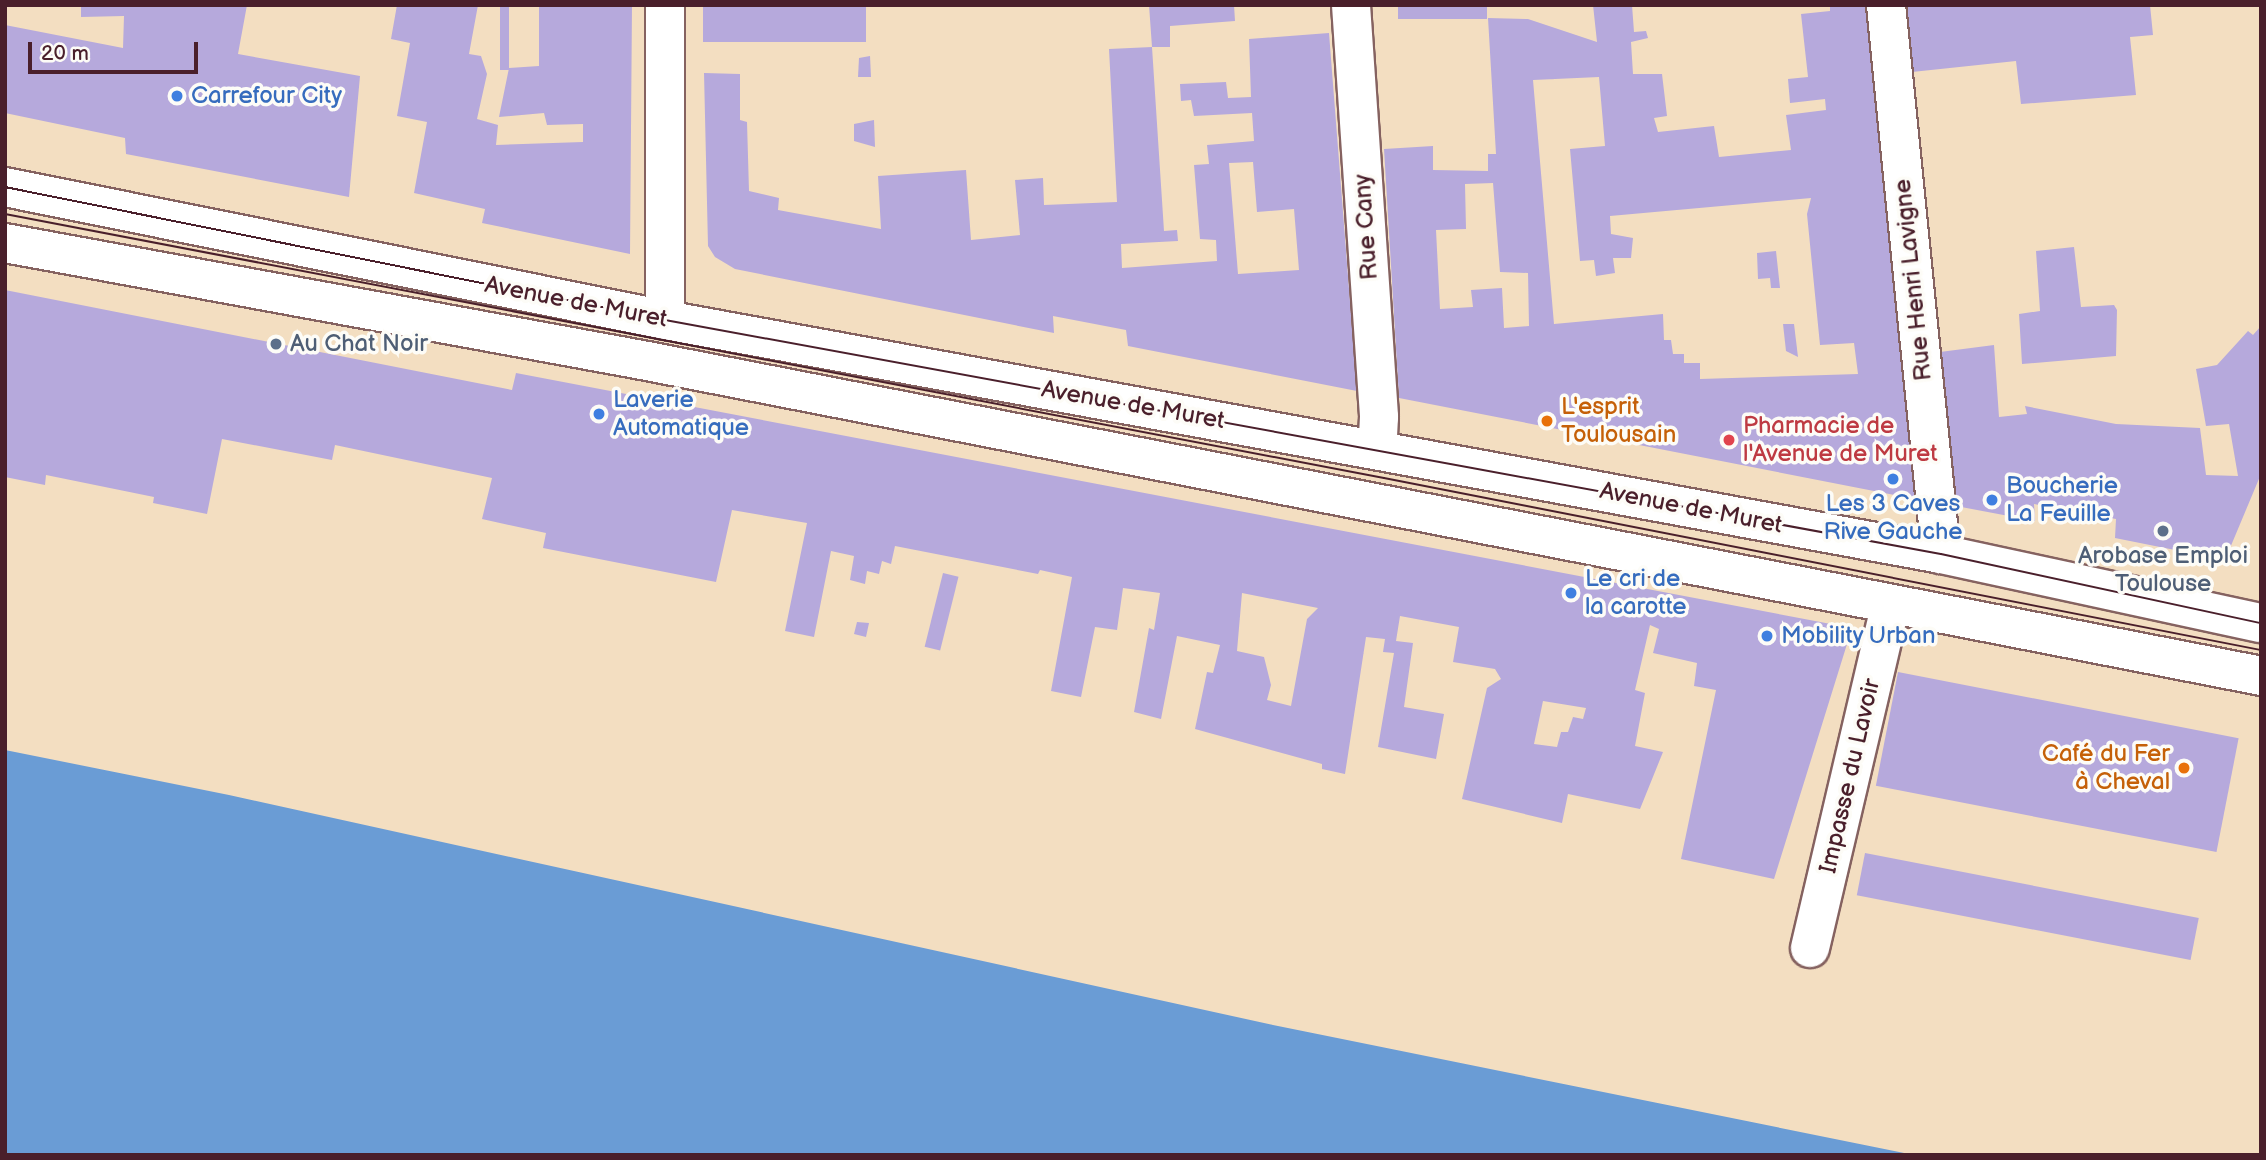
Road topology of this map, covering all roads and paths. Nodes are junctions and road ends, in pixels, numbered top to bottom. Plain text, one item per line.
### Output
1 (665, 5) edge
2 (1351, 5) edge
3 (1886, 5) edge
4 (5, 187) edge
5 (5, 243) edge
6 (665, 320) junction
7 (1377, 450) junction
8 (1941, 554) junction
9 (1891, 604) junction
10 (2261, 623) edge
11 (2261, 676) edge
12 (1810, 948) dead end

1 - 6 main road
2 - 7 main road, Rue Cany
3 - 8 main road, Rue Henri Lavigne
4 - 6 main road, Avenue de Muret
5 - 9 main road, Avenue de Muret
6 - 7 main road, Avenue de Muret
7 - 8 main road, Avenue de Muret
8 - 10 main road, Avenue de Muret
9 - 11 main road, Avenue de Muret
9 - 12 main road, Impasse du Lavoir

